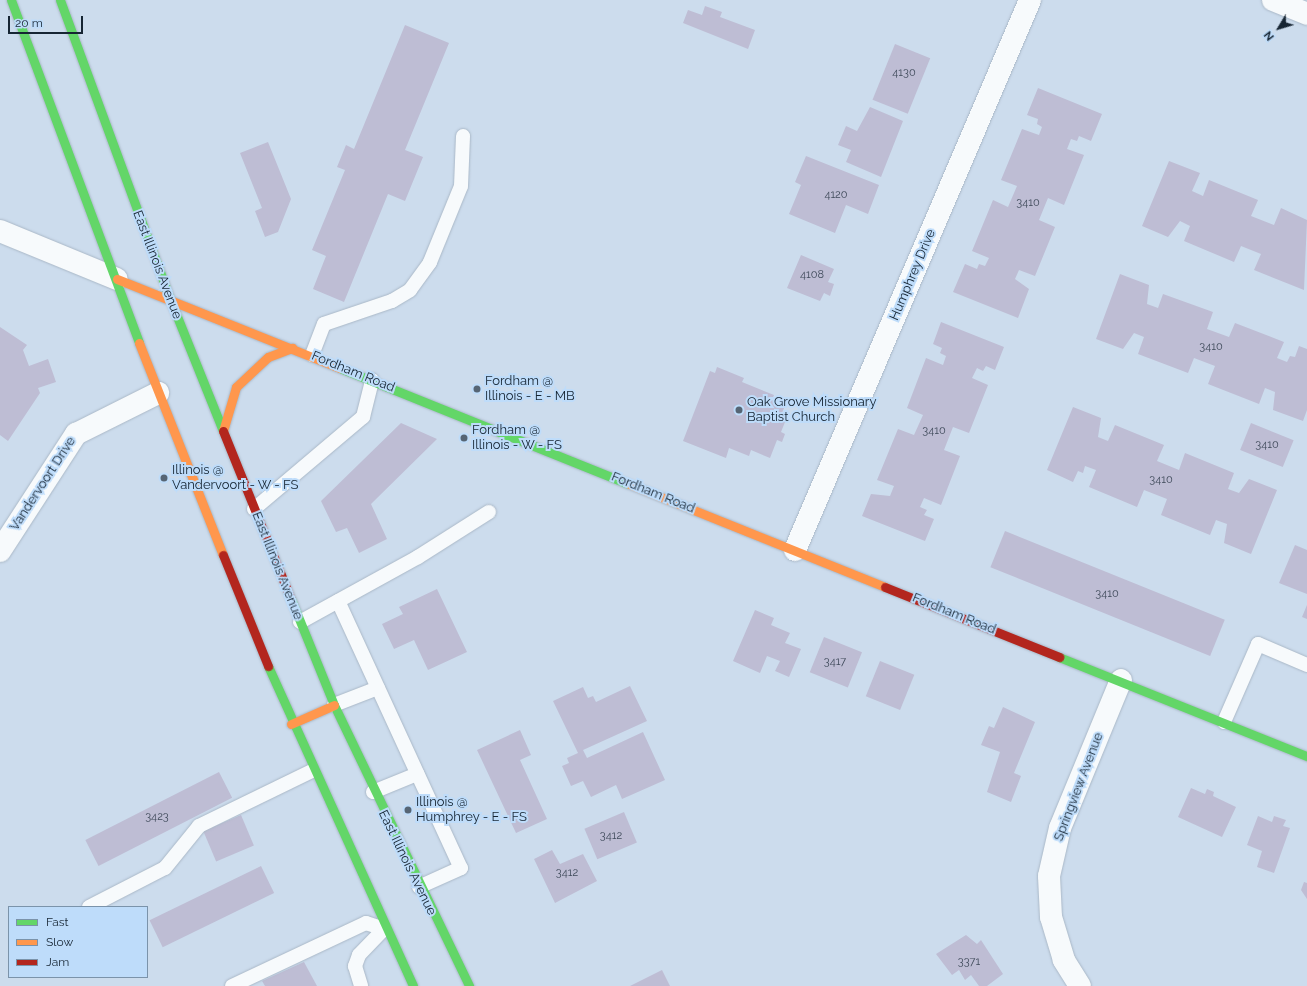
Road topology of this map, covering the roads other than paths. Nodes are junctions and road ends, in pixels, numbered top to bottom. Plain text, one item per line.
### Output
1 (11, 0) edge
2 (60, 0) edge
3 (1030, 0) edge
4 (1273, 0) edge
5 (1307, 14) edge
6 (463, 136) dead end
7 (0, 231) edge
8 (117, 279) junction
9 (170, 299) junction
10 (292, 348) junction
11 (312, 355) junction
12 (372, 380) junction
13 (158, 393) junction
14 (223, 431) junction
15 (254, 509) junction
16 (489, 512) dead end
17 (795, 550) junction
18 (0, 551) edge
19 (338, 601) junction
20 (300, 622) junction
21 (1307, 665) edge
22 (1121, 680) junction
23 (378, 688) junction
24 (334, 705) junction
25 (1224, 722) junction
26 (291, 724) junction
27 (1307, 756) edge
28 (312, 771) junction
29 (417, 774) junction
30 (373, 792) junction
31 (419, 887) junction
32 (91, 906) edge
33 (384, 929) junction
34 (232, 986) edge
35 (361, 986) edge
36 (413, 986) edge
37 (469, 986) edge
38 (1080, 986) edge

1 - 8 main road
2 - 9 main road, East Illinois Avenue
3 - 17 street, Humphrey Drive
4 - 5 street
6 - 11 lane
7 - 8 street, Fordham Road
8 - 9 main road, Fordham Road
8 - 13 main road
9 - 10 main road, Fordham Road
9 - 14 main road, East Illinois Avenue
10 - 11 main road, Fordham Road
10 - 14 main road
11 - 12 main road, Fordham Road
12 - 15 lane
12 - 17 main road, Fordham Road
13 - 18 street, Vandervoort Drive
13 - 26 main road
14 - 15 main road, East Illinois Avenue
15 - 20 main road, East Illinois Avenue
16 - 19 lane
17 - 22 main road, Fordham Road
19 - 20 lane
19 - 23 lane
20 - 24 main road, East Illinois Avenue
21 - 25 lane
22 - 25 main road, Fordham Road
22 - 38 street, Springview Avenue
23 - 24 lane
23 - 29 lane
24 - 26 main road
24 - 30 main road, East Illinois Avenue
25 - 27 main road, Fordham Road
26 - 28 main road
28 - 32 lane
28 - 33 main road
29 - 30 lane
29 - 31 lane
30 - 31 main road, East Illinois Avenue
31 - 37 main road, East Illinois Avenue
33 - 34 lane
33 - 35 lane
33 - 36 main road

